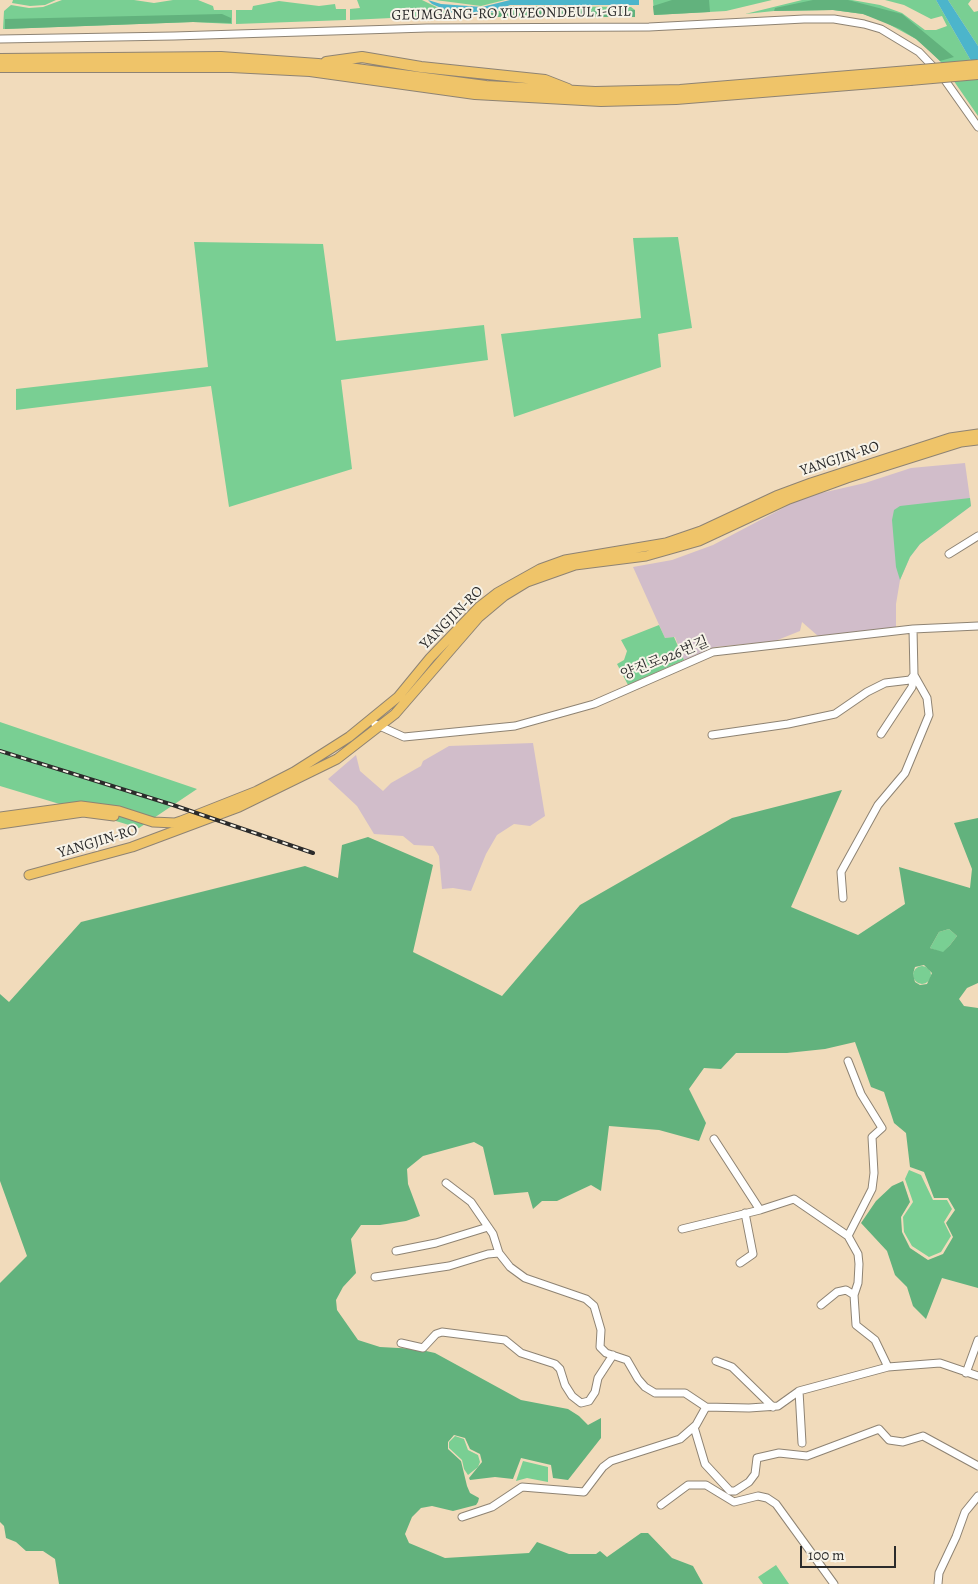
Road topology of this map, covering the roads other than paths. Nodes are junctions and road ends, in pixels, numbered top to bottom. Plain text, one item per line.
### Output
1 (0, 39) edge
2 (0, 59) edge
3 (978, 65) edge
4 (0, 67) edge
5 (978, 74) edge
6 (909, 76) junction
7 (978, 127) edge
8 (978, 434) edge
9 (978, 440) edge
10 (978, 536) edge
11 (949, 554) dead end
12 (978, 626) edge
13 (914, 629) junction
14 (914, 675) junction
15 (371, 721) junction
16 (380, 728) junction
17 (881, 734) dead end
18 (712, 735) dead end
19 (0, 817) edge
20 (0, 824) edge
21 (174, 831) junction
22 (28, 876) dead end
23 (843, 898) dead end
24 (848, 1061) dead end
25 (714, 1140) dead end
26 (446, 1183) dead end
27 (760, 1210) junction
28 (745, 1213) junction
29 (488, 1227) junction
30 (682, 1229) dead end
31 (848, 1236) junction
32 (396, 1251) dead end
33 (499, 1253) junction
34 (740, 1263) dead end
35 (376, 1277) dead end
36 (854, 1295) junction
37 (822, 1305) dead end
38 (978, 1340) edge
39 (401, 1344) dead end
40 (613, 1355) junction
41 (716, 1361) dead end
42 (888, 1367) junction
43 (966, 1373) junction
44 (978, 1376) edge
45 (798, 1391) junction
46 (706, 1407) junction
47 (773, 1407) junction
48 (694, 1427) junction
49 (802, 1443) dead end
50 (978, 1466) edge
51 (978, 1496) edge
52 (661, 1505) dead end
53 (462, 1517) dead end
54 (834, 1584) edge
55 (938, 1584) edge

1 - 7 street, GEUMGANG-RO YUYEONDEUL 1-GIL
2 - 6 highway
3 - 6 highway, bridge
4 - 6 highway
5 - 6 highway, bridge
8 - 15 main road, YANGJIN-RO
9 - 16 main road, YANGJIN-RO
10 - 11 street
12 - 13 street, 양진로926번길
13 - 14 street
13 - 16 street, 양진로926번길
14 - 17 street
14 - 18 street
14 - 23 street
15 - 16 street, 양진로926번길
15 - 19 main road, YANGJIN-RO
16 - 21 main road, YANGJIN-RO
20 - 21 main road, YANGJIN-RO
21 - 22 main road, YANGJIN-RO
24 - 31 street
25 - 27 street
26 - 29 street
27 - 28 street
27 - 31 street
28 - 30 street
28 - 34 street
29 - 32 street
29 - 33 street
31 - 36 street
33 - 35 street
33 - 40 street
36 - 37 street
36 - 42 street
38 - 43 street
39 - 40 street
40 - 46 street
41 - 47 street
42 - 43 street
42 - 45 street
43 - 44 street
45 - 47 street
45 - 49 street
46 - 47 street
46 - 48 street
48 - 50 street
48 - 53 street
51 - 55 street
52 - 54 street

